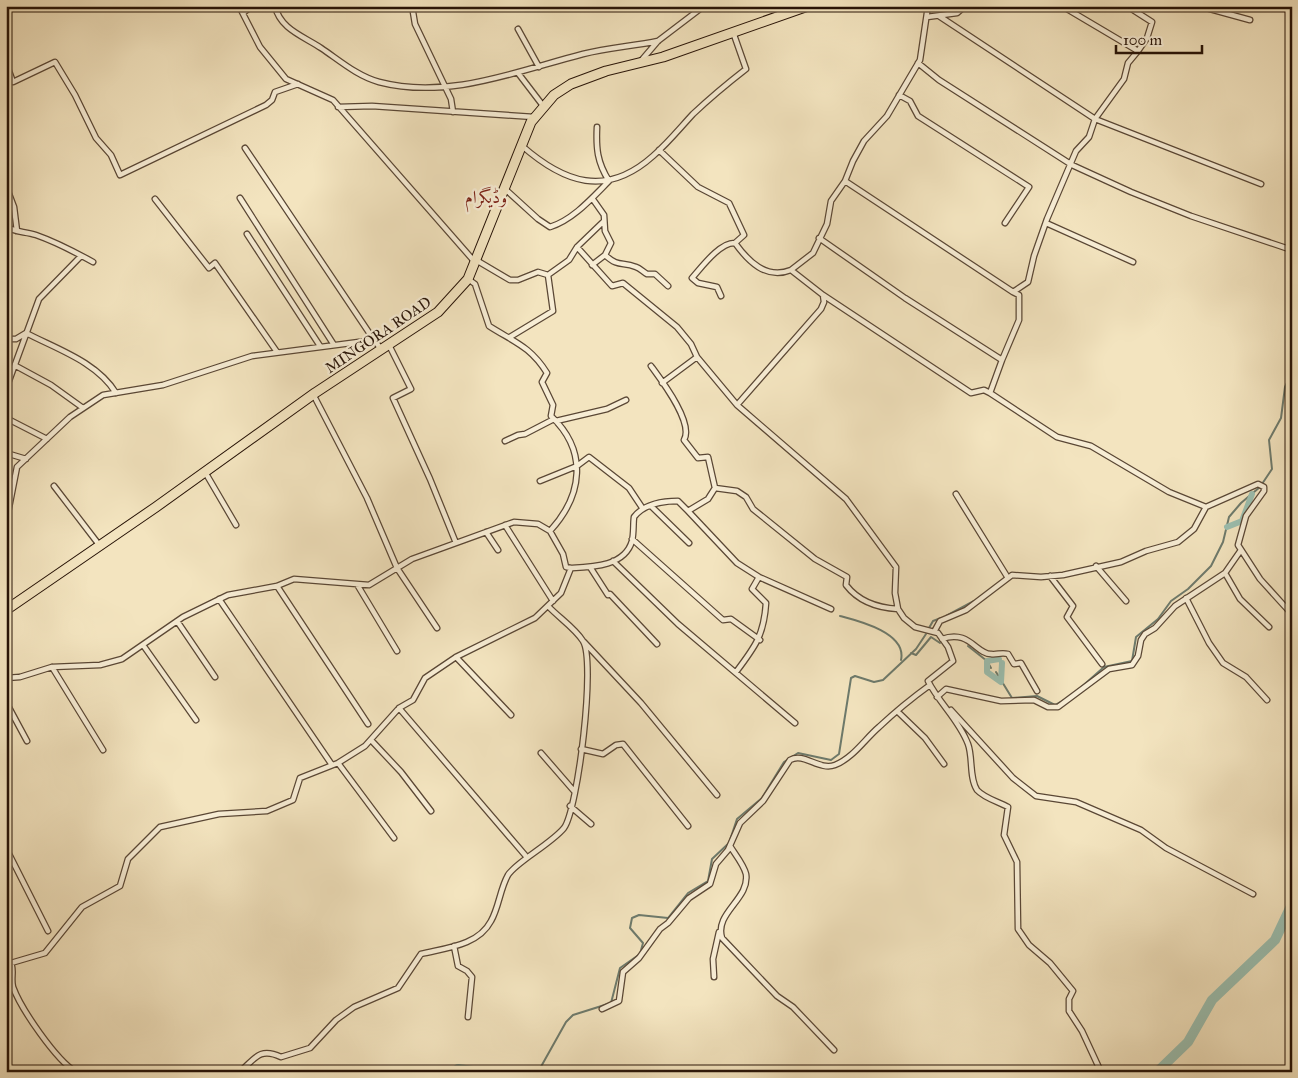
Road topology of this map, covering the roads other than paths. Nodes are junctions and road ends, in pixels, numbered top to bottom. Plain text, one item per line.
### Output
1 (239, 6) edge
2 (252, 6) edge
3 (275, 6) edge
4 (412, 6) edge
5 (704, 6) edge
6 (808, 6) edge
7 (928, 6) edge
8 (965, 6) edge
9 (1062, 6) edge
10 (1127, 6) edge
11 (1199, 6) edge
12 (243, 13) junction
13 (939, 16) junction
14 (927, 17) junction
15 (1250, 20) dead end
16 (518, 29) dead end
17 (733, 32) junction
18 (658, 41) junction
19 (1138, 51) junction
20 (6, 63) edge
21 (639, 63) junction
22 (918, 63) junction
23 (539, 67) junction
24 (518, 73) junction
25 (298, 84) junction
26 (446, 87) junction
27 (899, 95) junction
28 (544, 106) junction
29 (338, 107) junction
30 (453, 112) junction
31 (535, 117) junction
32 (1095, 119) junction
33 (597, 127) dead end
34 (521, 145) junction
35 (245, 148) dead end
36 (659, 150) junction
37 (1072, 165) junction
38 (608, 181) junction
39 (845, 181) junction
40 (1260, 184) dead end
41 (6, 186) edge
42 (504, 188) junction
43 (240, 198) dead end
44 (592, 198) junction
45 (155, 199) dead end
46 (604, 221) junction
47 (1006, 223) dead end
48 (1046, 223) junction
49 (6, 226) edge
50 (17, 231) junction
51 (247, 234) dead end
52 (819, 238) junction
53 (735, 243) junction
54 (577, 247) junction
55 (1292, 250) edge
56 (604, 255) junction
57 (81, 256) junction
58 (475, 260) junction
59 (94, 262) dead end
60 (1133, 262) dead end
61 (592, 265) junction
62 (791, 270) junction
63 (548, 275) junction
64 (468, 279) junction
65 (668, 286) dead end
66 (1014, 292) junction
67 (823, 295) junction
68 (721, 296) dead end
69 (26, 333) junction
70 (510, 337) junction
71 (6, 339) edge
72 (374, 340) junction
73 (334, 345) junction
74 (320, 346) junction
75 (385, 347) junction
76 (277, 352) junction
77 (697, 357) junction
78 (1002, 360) junction
79 (16, 366) junction
80 (651, 366) dead end
81 (662, 383) junction
82 (6, 389) edge
83 (116, 392) junction
84 (990, 393) junction
85 (313, 394) junction
86 (626, 400) dead end
87 (737, 405) junction
88 (83, 408) junction
89 (6, 418) edge
90 (555, 420) junction
91 (47, 439) junction
92 (505, 441) dead end
93 (6, 453) edge
94 (26, 459) junction
95 (577, 466) junction
96 (205, 472) junction
97 (540, 481) dead end
98 (54, 486) dead end
99 (715, 488) junction
100 (956, 494) dead end
101 (651, 506) junction
102 (1206, 507) junction
103 (643, 509) junction
104 (688, 511) junction
105 (6, 523) edge
106 (236, 526) dead end
107 (504, 526) junction
108 (550, 531) junction
109 (486, 532) junction
110 (632, 539) junction
111 (689, 543) dead end
112 (456, 544) junction
113 (100, 546) junction
114 (498, 550) dead end
115 (1241, 550) junction
116 (613, 561) junction
117 (1096, 566) junction
118 (590, 567) junction
119 (397, 568) junction
120 (571, 568) junction
121 (1225, 573) junction
122 (1050, 576) junction
123 (759, 577) junction
124 (1008, 578) junction
125 (277, 586) junction
126 (358, 586) junction
127 (1186, 598) junction
128 (219, 599) junction
129 (553, 601) junction
130 (1126, 601) dead end
131 (548, 606) junction
132 (831, 609) dead end
133 (898, 609) junction
134 (6, 610) edge
135 (1289, 611) dead end
136 (177, 621) junction
137 (1269, 627) dead end
138 (437, 628) dead end
139 (934, 632) junction
140 (942, 639) junction
141 (760, 640) junction
142 (584, 642) junction
143 (657, 644) dead end
144 (143, 645) junction
145 (396, 651) dead end
146 (456, 657) junction
147 (1102, 664) dead end
148 (52, 667) junction
149 (736, 672) junction
150 (215, 677) dead end
151 (6, 678) edge
152 (930, 684) junction
153 (1037, 691) dead end
154 (937, 697) junction
155 (1267, 700) dead end
156 (6, 702) edge
157 (947, 707) junction
158 (399, 708) junction
159 (897, 711) junction
160 (511, 715) dead end
161 (196, 720) dead end
162 (795, 722) dead end
163 (368, 724) dead end
164 (371, 740) junction
165 (27, 741) dead end
166 (581, 749) junction
167 (103, 750) dead end
168 (541, 753) dead end
169 (338, 763) junction
170 (944, 764) dead end
171 (332, 765) junction
172 (574, 791) junction
173 (717, 795) dead end
174 (570, 806) junction
175 (431, 811) dead end
176 (591, 824) dead end
177 (688, 826) dead end
178 (394, 838) dead end
179 (730, 846) junction
180 (6, 848) edge
181 (524, 855) dead end
182 (1253, 894) dead end
183 (720, 930) junction
184 (48, 931) dead end
185 (454, 946) junction
186 (6, 958) edge
187 (11, 963) junction
188 (714, 977) dead end
189 (602, 1009) dead end
190 (468, 1017) dead end
191 (834, 1050) dead end
192 (76, 1072) edge
193 (240, 1072) edge
194 (1101, 1072) edge

1 - 12 street
2 - 12 street
3 - 26 street
4 - 26 street
5 - 18 street
6 - 17 highway, MINGORA ROAD
7 - 14 street
8 - 13 street
9 - 19 street
10 - 19 street
11 - 15 street
12 - 25 street
13 - 14 street
13 - 32 street
14 - 22 street
16 - 23 street
17 - 21 highway, MINGORA ROAD
17 - 36 street
18 - 21 street
18 - 23 street
19 - 32 street
20 - 25 street
21 - 28 highway, MINGORA ROAD
22 - 27 street
22 - 37 street
23 - 24 street
24 - 26 street
24 - 28 street
25 - 29 street
26 - 30 street
27 - 39 street
27 - 47 street
28 - 31 highway, MINGORA ROAD
29 - 30 street
29 - 58 street
30 - 31 street
31 - 34 highway, MINGORA ROAD
32 - 37 street
32 - 40 street
33 - 38 street
34 - 38 street
34 - 42 highway, MINGORA ROAD
35 - 72 street
36 - 38 street
36 - 53 street
37 - 48 street
37 - 55 street
38 - 44 street
39 - 52 street
39 - 66 street
41 - 50 street
42 - 44 street
42 - 58 highway, MINGORA ROAD
43 - 73 street
44 - 46 street
45 - 76 street
46 - 54 street
46 - 56 street
48 - 60 street
48 - 66 street
49 - 50 street
50 - 57 street
51 - 74 street
52 - 62 street
52 - 78 street
53 - 62 street
53 - 68 street
54 - 61 street
54 - 63 street
56 - 61 street
56 - 65 street
57 - 59 street
57 - 69 street
58 - 63 street
58 - 64 highway, MINGORA ROAD
61 - 77 street
62 - 67 street
63 - 70 street
64 - 70 street
64 - 75 highway, MINGORA ROAD
66 - 78 street
67 - 84 street
67 - 87 street
69 - 71 street
69 - 79 street
69 - 83 street
70 - 90 street
72 - 73 street
72 - 75 street
73 - 74 street
74 - 76 street
75 - 85 highway, MINGORA ROAD
75 - 112 street
76 - 83 street
77 - 81 street
77 - 87 street
78 - 84 street
79 - 82 street
79 - 88 street
80 - 81 street
81 - 99 street
83 - 88 street
84 - 102 street
85 - 96 highway, MINGORA ROAD
85 - 119 street
86 - 90 street
87 - 133 street
88 - 91 street
89 - 91 street
90 - 92 street
90 - 95 street
91 - 94 street
93 - 94 street
94 - 105 street
95 - 97 street
95 - 103 street
95 - 108 street
96 - 106 street
96 - 113 highway, MINGORA ROAD
98 - 113 street
99 - 104 street
99 - 133 street
100 - 124 street
101 - 103 street
101 - 104 street
101 - 111 street
102 - 115 street
102 - 117 street
103 - 110 street
104 - 123 street
107 - 108 street
107 - 109 street
107 - 129 street
108 - 120 street
109 - 112 street
109 - 114 street
110 - 116 street
110 - 141 street
112 - 119 street
113 - 134 highway, MINGORA ROAD
115 - 121 street
115 - 135 street
116 - 118 street
116 - 149 street
117 - 122 street
117 - 130 street
118 - 120 street
118 - 143 street
119 - 126 street
119 - 138 street
120 - 129 street
121 - 127 street
121 - 137 street
122 - 124 street
122 - 147 street
123 - 132 street
123 - 141 street
124 - 139 street
125 - 126 street
125 - 128 street
125 - 163 street
126 - 145 street
127 - 154 street
127 - 155 street
128 - 136 street
128 - 171 street
129 - 131 street
131 - 142 street
131 - 146 street
133 - 139 street
136 - 144 street
136 - 150 street
139 - 140 street
140 - 152 street
140 - 153 street
141 - 149 street
142 - 166 street
142 - 173 street
144 - 148 street
144 - 161 street
146 - 158 street
146 - 160 street
148 - 151 street
148 - 167 street
149 - 162 street
152 - 154 street
152 - 159 street
154 - 157 street
156 - 165 street
157 - 182 street
157 - 194 street
158 - 164 street
158 - 181 street
159 - 170 street
159 - 179 street
164 - 169 street
164 - 175 street
166 - 172 street
166 - 177 street
168 - 172 street
169 - 171 street
169 - 178 street
171 - 187 street
172 - 174 street
174 - 176 street
174 - 185 street
179 - 183 street
179 - 189 street
180 - 184 street
183 - 188 street
183 - 191 street
185 - 190 street
185 - 193 street
186 - 187 street
187 - 192 street

